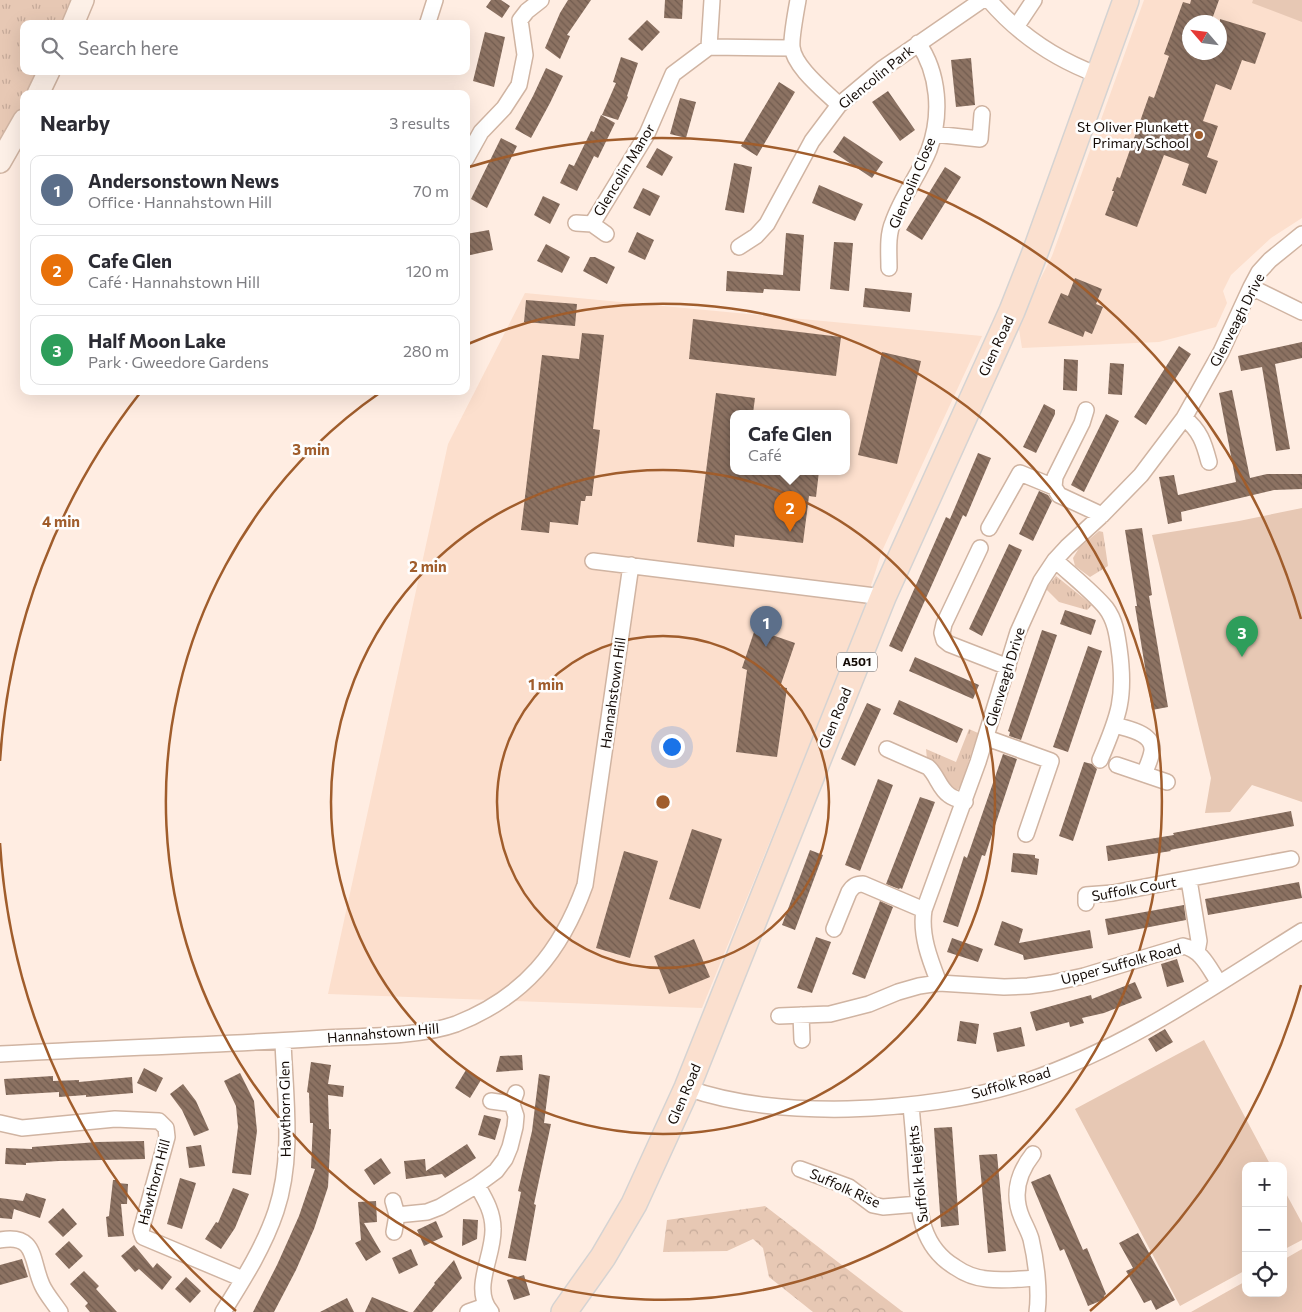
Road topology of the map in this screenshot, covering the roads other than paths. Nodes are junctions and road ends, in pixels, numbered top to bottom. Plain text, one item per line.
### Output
1 (83, 0) edge
2 (435, 0) edge
3 (541, 0) edge
4 (712, 0) edge
5 (798, 0) edge
6 (982, 0) edge
7 (989, 0) edge
8 (1034, 0) edge
9 (1126, 0) edge
10 (75, 20) edge
11 (429, 20) edge
12 (1016, 27) junction
13 (918, 43) junction
14 (709, 47) junction
15 (792, 48) junction
16 (47, 75) edge
17 (1098, 75) junction
18 (40, 90) edge
19 (839, 105) junction
20 (982, 114) dead end
21 (20, 127) edge
22 (934, 134) junction
23 (470, 152) edge
24 (0, 162) edge
25 (576, 222) dead end
26 (592, 224) junction
27 (606, 234) dead end
28 (1302, 234) edge
29 (739, 247) dead end
30 (889, 268) dead end
31 (1251, 287) junction
32 (1302, 312) edge
33 (1086, 410) dead end
34 (1184, 418) junction
35 (1210, 462) dead end
36 (1054, 487) junction
37 (1102, 516) junction
38 (990, 528) dead end
39 (980, 548) dead end
40 (1055, 560) junction
41 (592, 561) dead end
42 (631, 565) junction
43 (883, 597) junction
44 (1008, 667) junction
45 (1115, 725) junction
46 (986, 738) junction
47 (887, 749) dead end
48 (1100, 760) dead end
49 (1117, 765) dead end
50 (1144, 774) junction
51 (1168, 782) dead end
52 (965, 802) junction
53 (1026, 834) dead end
54 (1291, 859) dead end
55 (1188, 880) junction
56 (1086, 903) dead end
57 (924, 910) junction
58 (834, 929) dead end
59 (1302, 931) edge
60 (1198, 952) junction
61 (939, 982) junction
62 (1219, 983) junction
63 (801, 1015) junction
64 (779, 1016) dead end
65 (802, 1040) dead end
66 (283, 1041) junction
67 (0, 1054) edge
68 (687, 1088) junction
69 (491, 1101) dead end
70 (911, 1106) junction
71 (0, 1123) edge
72 (1033, 1154) dead end
73 (800, 1169) dead end
74 (477, 1185) junction
75 (919, 1204) junction
76 (394, 1232) dead end
77 (0, 1240) edge
78 (244, 1278) junction
79 (1036, 1278) junction
80 (1038, 1307) edge
81 (488, 1309) edge
82 (60, 1312) edge
83 (223, 1312) edge
84 (468, 1312) edge
85 (564, 1312) edge

1 - 10 main road
2 - 11 street
3 - 23 street
4 - 14 street
5 - 15 street
6 - 13 street, Glencolin Park
7 - 12 street
8 - 12 street
9 - 17 main road, Glen Road / A501
12 - 17 street
13 - 19 street, Glencolin Park
13 - 22 street, Glencolin Close
14 - 15 street
14 - 26 street, Glencolin Manor
15 - 19 street
16 - 18 main road
17 - 43 main road, Glen Road / A501
19 - 29 street, Glencolin Park
20 - 22 street
21 - 24 main road
22 - 30 street, Glencolin Close
25 - 26 street
26 - 27 street
28 - 31 street, Glenveagh Drive
31 - 32 street
31 - 34 street, Glenveagh Drive
33 - 36 street
34 - 35 street
34 - 37 street, Glenveagh Drive
36 - 37 street
36 - 38 street
37 - 40 street, Glenveagh Drive
39 - 44 street
40 - 44 street, Glenveagh Drive
40 - 45 street
41 - 42 street
42 - 43 street
42 - 66 street, Hannahstown Hill
43 - 68 main road, Glen Road / A501
44 - 46 street, Glenveagh Drive
45 - 48 street
45 - 50 street
46 - 52 street, Glenveagh Drive
46 - 53 street
47 - 52 street
49 - 50 street
50 - 51 street
52 - 57 street, Glenveagh Drive
54 - 55 street, Suffolk Court
55 - 56 street, Suffolk Court
55 - 60 street, Suffolk Court
57 - 58 street
57 - 61 street, Glenveagh Drive
59 - 62 street, Suffolk Road
60 - 61 street, Upper Suffolk Road
60 - 62 street, Upper Suffolk Road
61 - 63 street, Upper Suffolk Road
62 - 70 street, Suffolk Road
63 - 64 street, Upper Suffolk Road
63 - 65 street
66 - 67 street, Hannahstown Hill
66 - 78 street, Hawthorn Glen
68 - 70 street, Suffolk Road
68 - 85 main road, Glen Road / A501
69 - 74 street
70 - 75 street, Suffolk Heights
71 - 78 street, Hawthorn Hill
72 - 79 street
73 - 75 street, Suffolk Rise
74 - 76 street
74 - 81 street
75 - 79 street, Suffolk Heights
77 - 82 street
78 - 83 street, Hawthorn Glen
79 - 80 street
81 - 84 street

